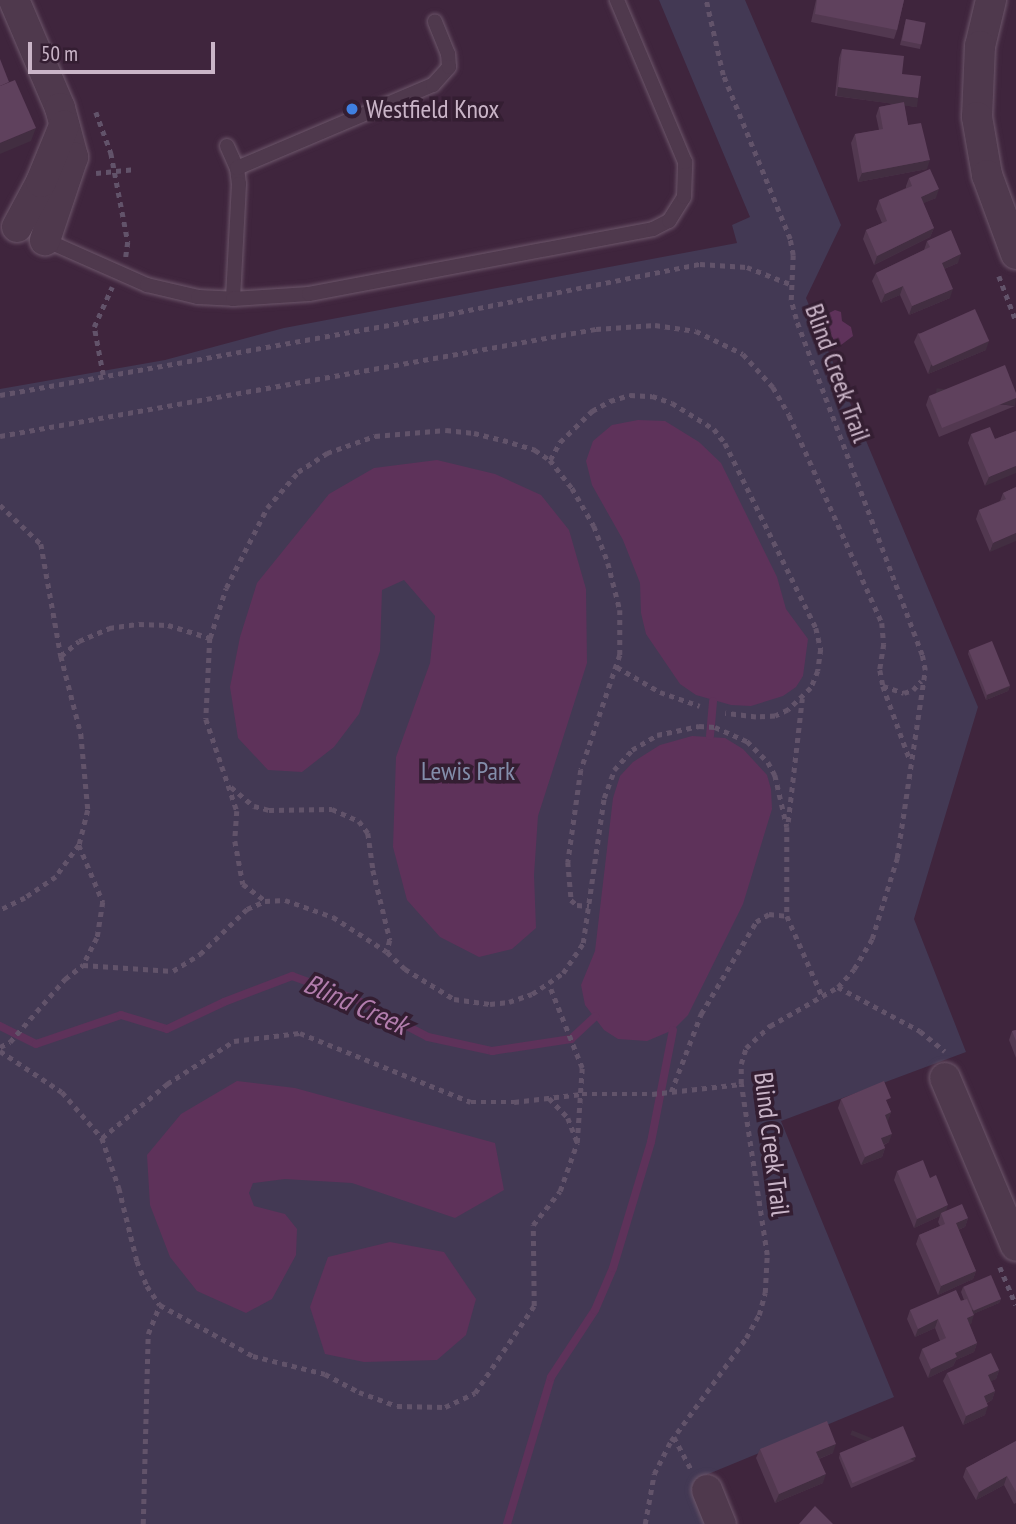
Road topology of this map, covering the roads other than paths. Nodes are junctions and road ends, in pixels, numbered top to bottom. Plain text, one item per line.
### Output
1 (15, 0) edge
2 (617, 0) edge
3 (991, 0) edge
4 (435, 22) dead end
5 (64, 126) junction
6 (227, 146) dead end
7 (237, 168) junction
8 (8, 224) edge
9 (46, 240) junction
10 (1016, 254) edge
11 (233, 299) junction
12 (945, 1078) road end
13 (1016, 1246) edge
14 (700, 1481) road end
15 (721, 1524) edge

1 - 5 street
2 - 11 lane
3 - 10 street
4 - 7 lane
5 - 8 street
5 - 9 street
6 - 7 lane
7 - 11 lane
8 - 9 lane
9 - 11 lane
12 - 13 street
14 - 15 street

